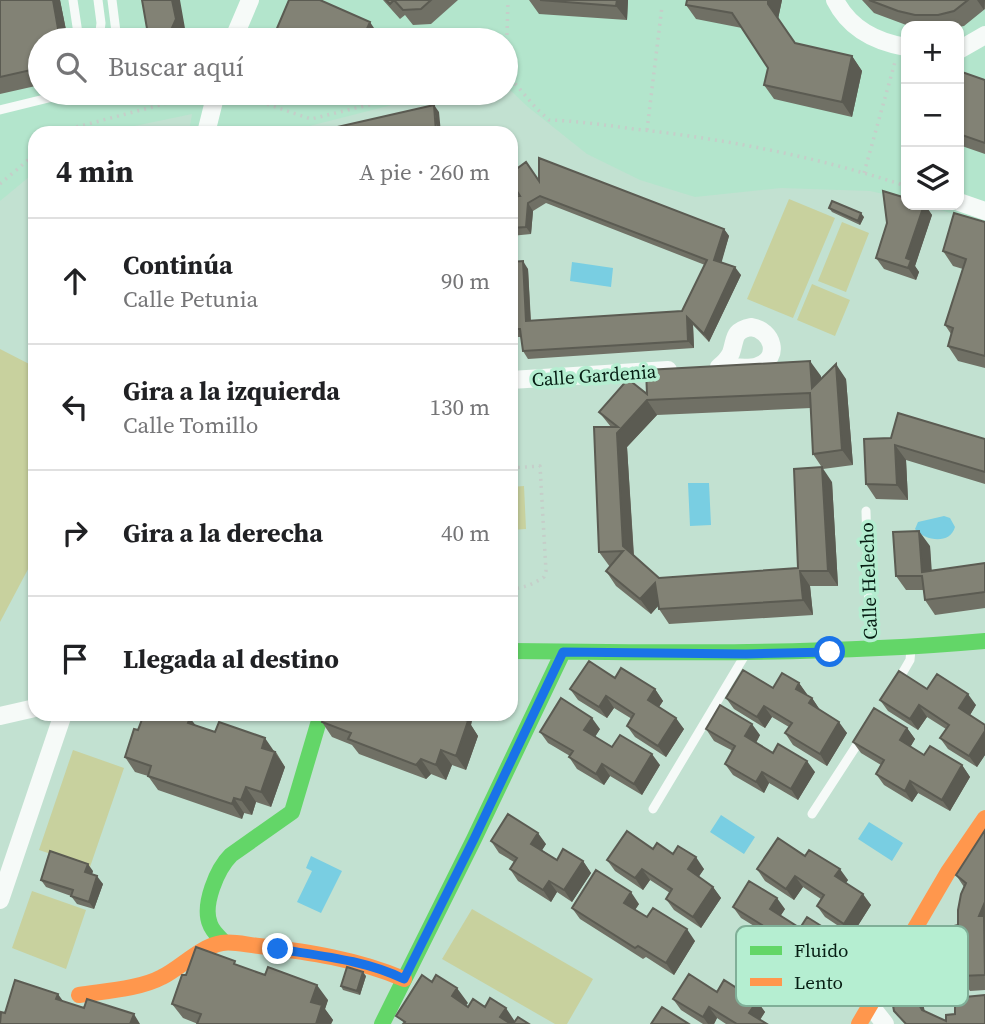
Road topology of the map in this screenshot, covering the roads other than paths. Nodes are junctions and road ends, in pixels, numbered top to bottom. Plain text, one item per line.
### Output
1 (73, 0) edge
2 (98, 0) edge
3 (112, 0) edge
4 (250, 0) edge
5 (835, 0) edge
6 (77, 28) edge
7 (100, 28) edge
8 (116, 28) edge
9 (237, 28) edge
10 (985, 35) edge
11 (901, 46) edge
12 (964, 47) edge
13 (28, 103) edge
14 (213, 105) edge
15 (0, 110) edge
16 (208, 126) edge
17 (964, 204) edge
18 (985, 211) edge
19 (705, 368) edge
20 (518, 380) edge
21 (866, 512) dead end
22 (985, 641) edge
23 (911, 647) junction
24 (870, 650) junction
25 (518, 651) edge
26 (563, 652) junction
27 (746, 654) junction
28 (887, 698) edge
29 (28, 710) edge
30 (0, 716) edge
31 (61, 721) edge
32 (319, 721) edge
33 (864, 733) edge
34 (653, 809) dead end
35 (812, 814) dead end
36 (985, 818) edge
37 (0, 900) edge
38 (916, 926) edge
39 (224, 942) junction
40 (404, 979) junction
41 (79, 995) dead end
42 (869, 1006) edge
43 (871, 1006) edge
44 (382, 1024) edge
45 (859, 1024) edge
46 (885, 1024) edge

1 - 6 lane
2 - 7 lane
3 - 8 lane
4 - 9 street
5 - 11 street
10 - 12 street
13 - 15 lane
14 - 16 street
17 - 18 street
19 - 20 street, Calle Gardenia
21 - 24 lane, Calle Helecho
22 - 23 street
23 - 24 street
23 - 28 lane
24 - 27 street
25 - 26 street
26 - 27 street
26 - 40 street
27 - 34 lane
29 - 30 street
31 - 37 street
32 - 39 street
33 - 35 lane
36 - 38 street
39 - 40 street
39 - 41 street
40 - 44 street
42 - 45 street
43 - 46 street

